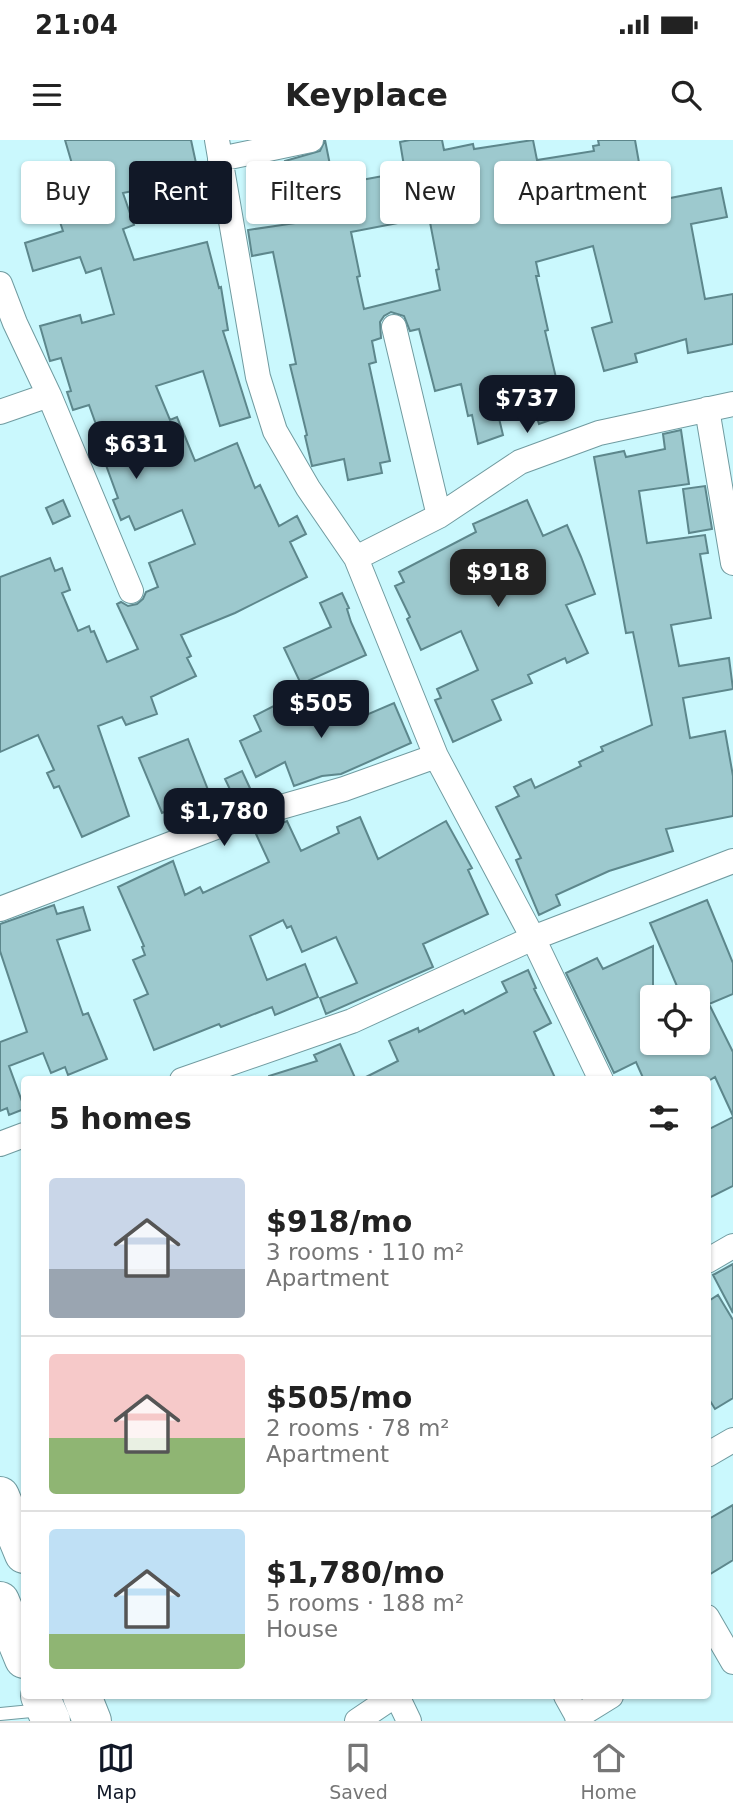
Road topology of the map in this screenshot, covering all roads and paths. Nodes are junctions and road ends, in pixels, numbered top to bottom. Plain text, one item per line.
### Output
1 (311, 140) edge
2 (218, 150) edge
3 (0, 284) edge
4 (394, 327) dead end
5 (49, 395) junction
6 (733, 404) edge
7 (707, 410) junction
8 (0, 412) edge
9 (439, 516) junction
10 (356, 558) junction
11 (733, 563) edge
12 (131, 591) dead end
13 (436, 756) junction
14 (733, 861) edge
15 (0, 909) edge
16 (533, 938) junction
17 (194, 1076) edge
18 (599, 1076) edge
19 (21, 1136) edge
20 (0, 1144) edge
21 (733, 1246) edge
22 (711, 1259) edge
23 (733, 1440) edge
24 (711, 1453) edge
25 (0, 1496) edge
26 (21, 1547) edge
27 (0, 1601) edge
28 (711, 1630) edge
29 (21, 1652) edge
30 (733, 1662) edge
31 (83, 1699) edge
32 (391, 1699) edge
33 (398, 1699) edge
34 (604, 1699) edge
35 (46, 1709) edge
36 (574, 1711) edge
37 (0, 1714) edge
38 (92, 1721) edge
39 (358, 1721) edge
40 (410, 1721) edge

1 - 2 street
2 - 10 street
3 - 5 street
4 - 9 street
5 - 8 street
5 - 12 street
6 - 7 street
7 - 9 street
7 - 11 street
9 - 10 street
10 - 13 street
13 - 15 street
13 - 16 street
14 - 16 street
16 - 17 street
16 - 18 street
19 - 20 street
21 - 22 street
23 - 24 street
25 - 26 main road
27 - 29 main road
28 - 30 street
31 - 38 main road
32 - 39 street
33 - 40 street
34 - 36 street
35 - 37 lane

